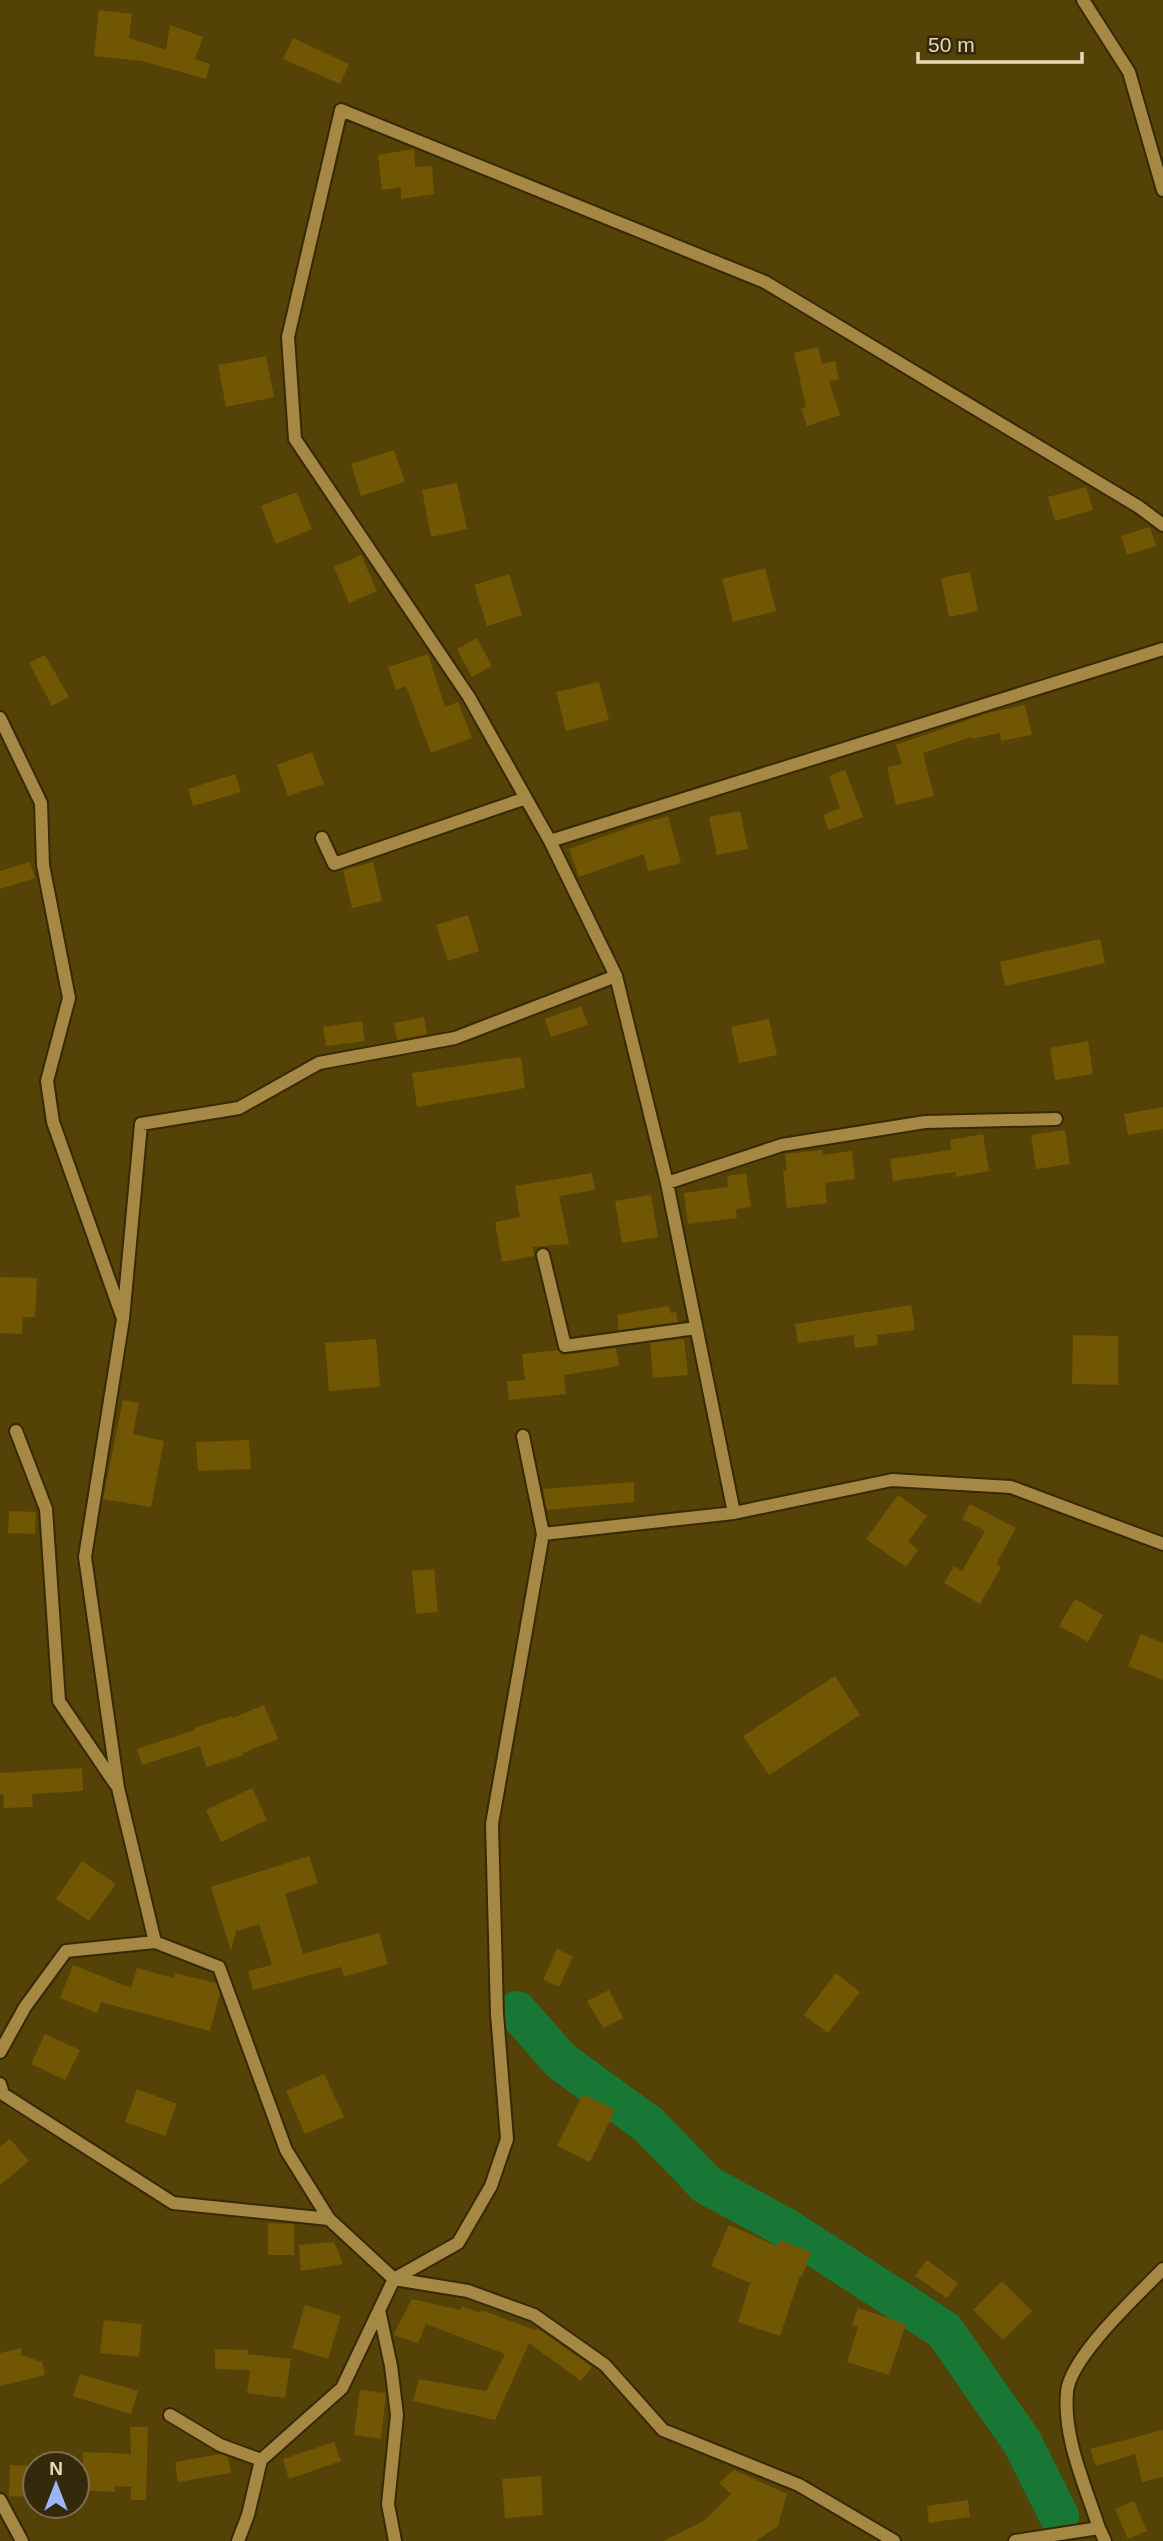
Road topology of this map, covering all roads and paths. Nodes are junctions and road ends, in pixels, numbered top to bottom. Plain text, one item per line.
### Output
1 (1083, 0) edge
2 (1163, 190) edge
3 (1163, 525) edge
4 (1163, 649) edge
5 (0, 718) edge
6 (526, 798) junction
7 (322, 838) dead end
8 (550, 841) junction
9 (616, 976) junction
10 (1056, 1119) dead end
11 (667, 1183) junction
12 (543, 1255) dead end
13 (123, 1319) junction
14 (696, 1328) junction
15 (16, 1431) dead end
16 (523, 1436) dead end
17 (734, 1513) junction
18 (543, 1534) junction
19 (1163, 1544) edge
20 (118, 1788) junction
21 (155, 1942) junction
22 (0, 2052) edge
23 (1, 2092) edge
24 (329, 2219) junction
25 (1163, 2269) edge
26 (394, 2279) junction
27 (379, 2310) junction
28 (170, 2415) dead end
29 (261, 2460) junction
30 (0, 2500) edge
31 (1099, 2528) junction
32 (22, 2541) edge
33 (238, 2541) edge
34 (395, 2541) edge
35 (894, 2541) edge
36 (1015, 2541) edge
37 (1105, 2541) edge

1 - 2 street
3 - 6 street
4 - 8 street
5 - 13 street
6 - 7 street
6 - 8 street
8 - 9 street
9 - 11 street
9 - 13 street
10 - 11 street
11 - 14 street
12 - 14 street
13 - 20 street
14 - 17 street
15 - 20 street
16 - 18 street
17 - 18 street
17 - 19 street
18 - 26 street
20 - 21 street
21 - 22 street
21 - 24 street
23 - 24 street
24 - 26 street
25 - 31 street
26 - 27 street
26 - 35 street
27 - 29 street
27 - 34 street
28 - 29 street
29 - 33 street
30 - 32 street
31 - 36 street
31 - 37 street

